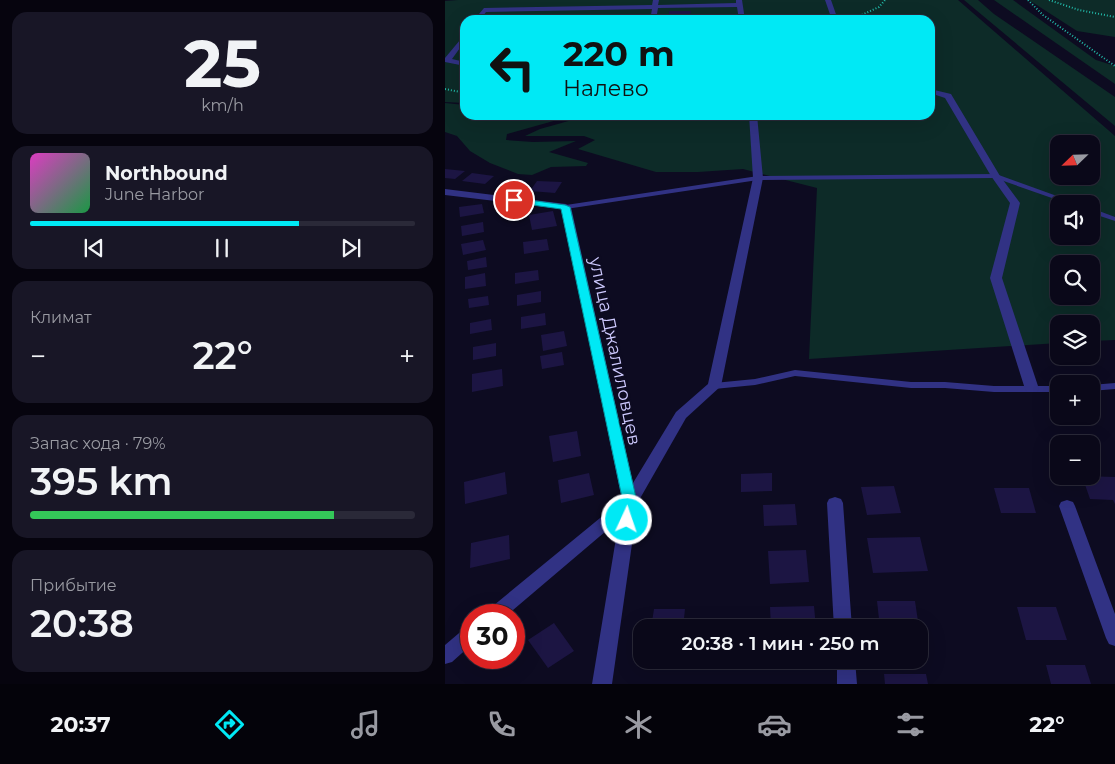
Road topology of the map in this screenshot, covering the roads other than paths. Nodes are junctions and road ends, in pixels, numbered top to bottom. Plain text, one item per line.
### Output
1 (574, 0) edge
2 (827, 0) edge
3 (656, 3) edge
4 (740, 3) edge
5 (569, 11) junction
6 (480, 15) edge
7 (833, 15) edge
8 (460, 43) edge
9 (460, 63) edge
10 (935, 92) edge
11 (753, 120) edge
12 (996, 176) junction
13 (758, 178) junction
14 (445, 192) edge
15 (1050, 195) edge
16 (565, 207) junction
17 (1100, 213) edge
18 (1115, 219) edge
19 (714, 386) junction
20 (1115, 386) edge
21 (1100, 387) edge
22 (1032, 389) junction
23 (1050, 389) edge
24 (630, 502) junction
25 (835, 503) dead end
26 (1067, 506) dead end
27 (507, 604) edge
28 (842, 619) edge
29 (1115, 638) edge
30 (460, 643) edge
31 (445, 656) edge
32 (846, 669) edge
33 (602, 684) edge
34 (847, 684) edge

1 - 5 street
2 - 7 street
3 - 4 street
3 - 5 street
5 - 6 street
8 - 9 street
10 - 12 street
11 - 13 street
12 - 13 lane
12 - 15 lane
12 - 22 street
13 - 16 lane
13 - 19 street
14 - 16 street
16 - 24 street, улица Джалиловцев
17 - 18 lane
19 - 22 lane
19 - 24 street
20 - 21 lane
22 - 23 lane
24 - 27 street
24 - 33 street
25 - 28 street
26 - 29 street
30 - 31 street
32 - 34 street

